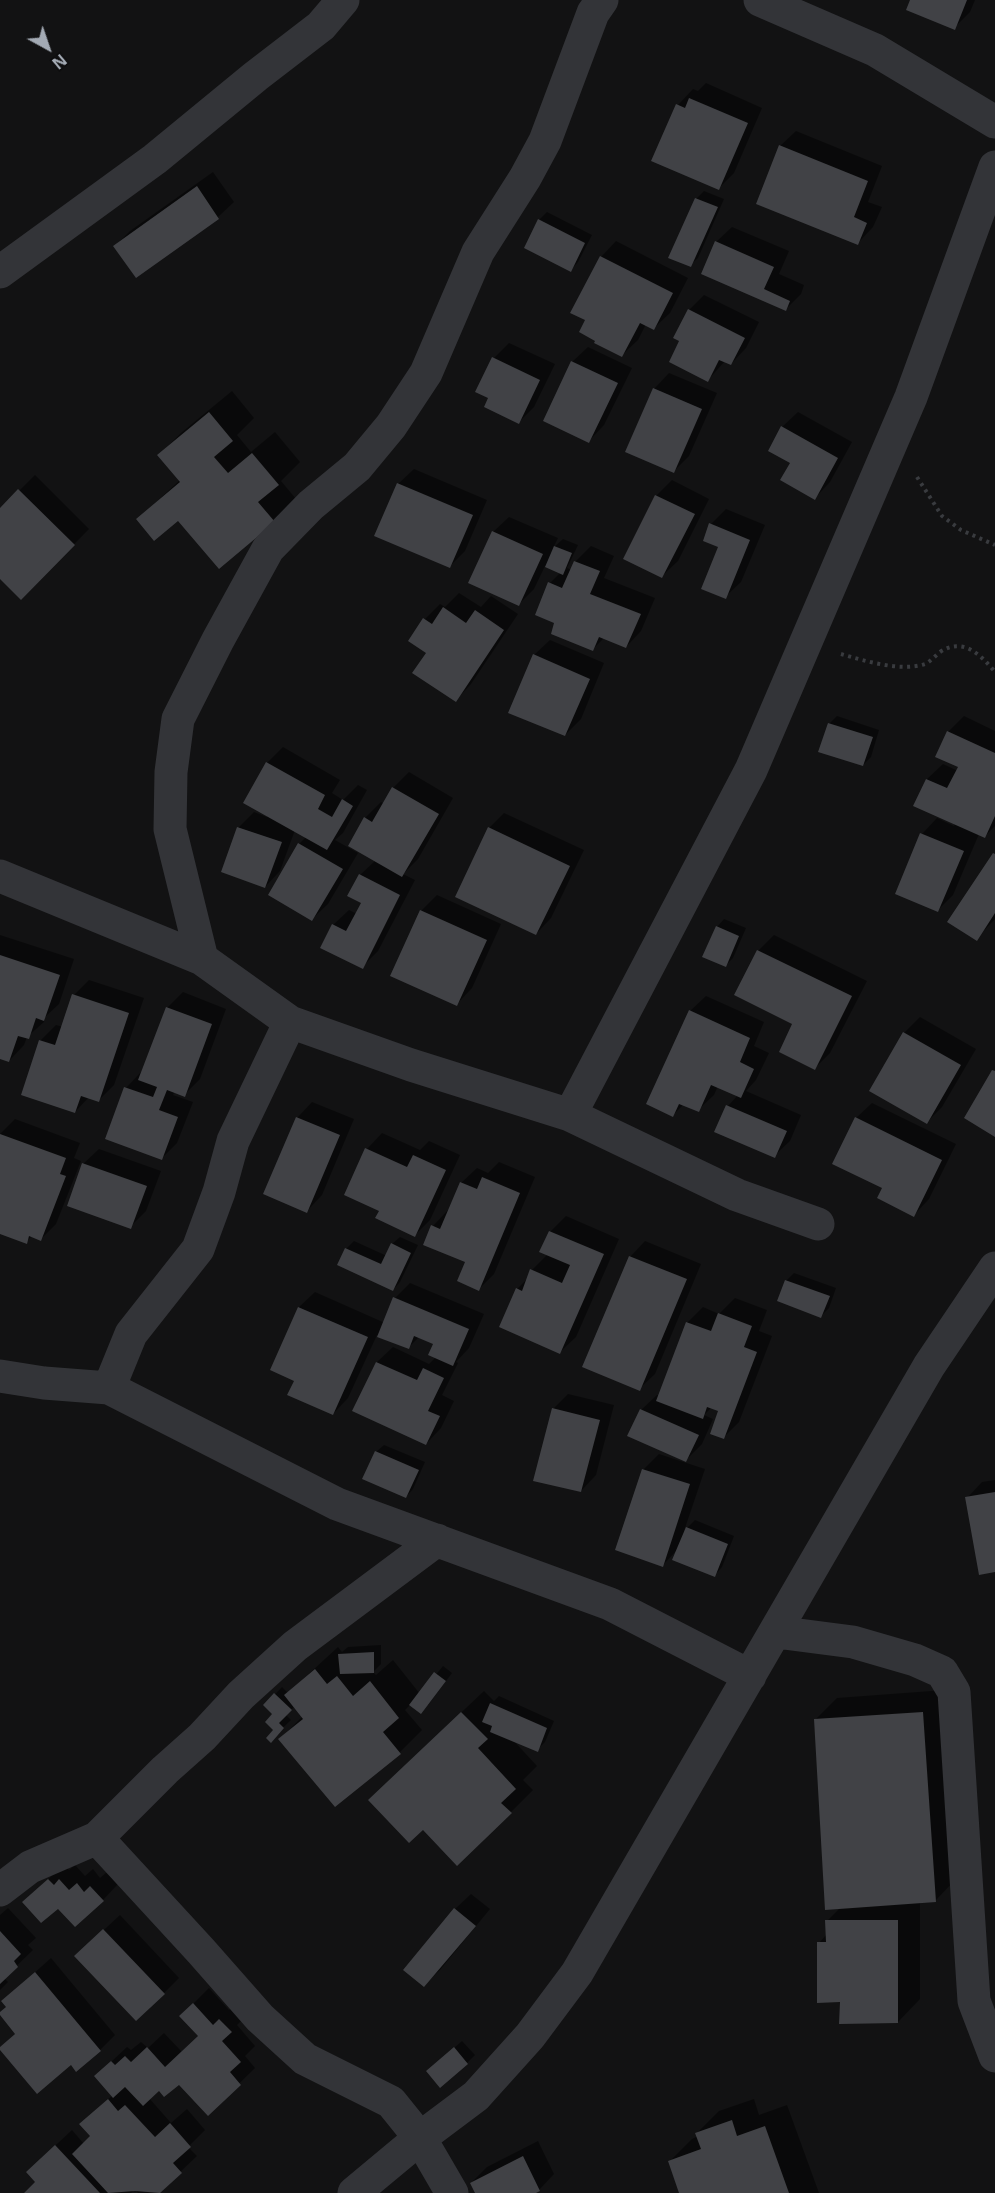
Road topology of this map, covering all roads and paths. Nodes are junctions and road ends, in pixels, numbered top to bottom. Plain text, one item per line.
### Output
1 (343, 0) edge
2 (602, 0) edge
3 (760, 0) edge
4 (995, 122) edge
5 (995, 167) edge
6 (0, 272) edge
7 (892, 441) junction
8 (995, 545) edge
9 (805, 644) junction
10 (995, 672) edge
11 (0, 876) edge
12 (202, 959) junction
13 (290, 1022) junction
14 (570, 1115) junction
15 (818, 1224) dead end
16 (995, 1268) edge
17 (0, 1376) edge
18 (109, 1388) junction
19 (437, 1540) junction
20 (776, 1632) junction
21 (750, 1676) junction
22 (97, 1838) junction
23 (0, 1890) edge
24 (995, 2056) edge
25 (420, 2138) junction
26 (354, 2193) edge
27 (452, 2193) edge

1 - 6 street
2 - 12 street
3 - 4 street
5 - 7 street
7 - 8 path
7 - 9 street
9 - 10 path
9 - 14 street
11 - 12 street
12 - 13 street
13 - 14 street
13 - 18 street
14 - 15 street
16 - 20 street
17 - 18 street
18 - 19 street
19 - 21 street
19 - 22 street
20 - 21 street
20 - 24 street
21 - 25 street
22 - 23 street
22 - 25 street
25 - 26 street
25 - 27 street

